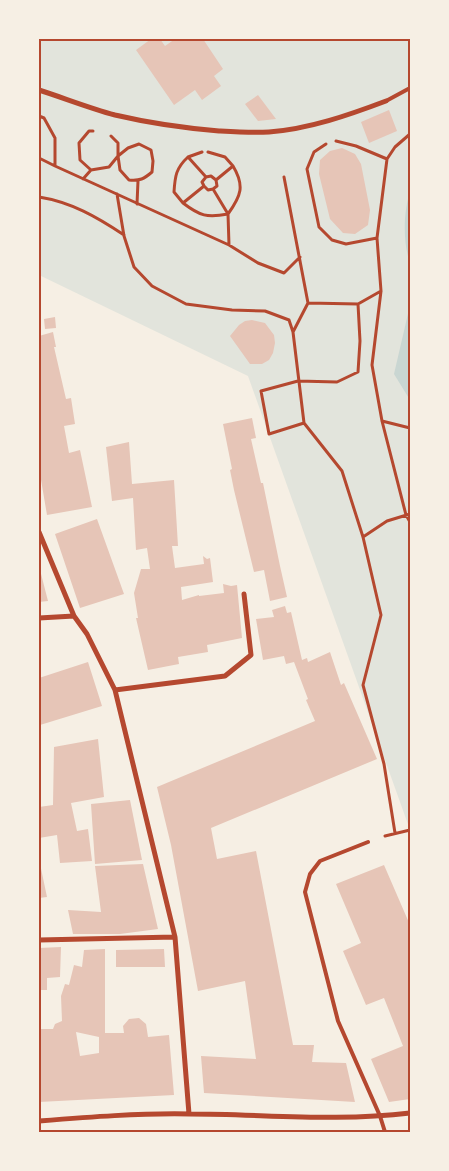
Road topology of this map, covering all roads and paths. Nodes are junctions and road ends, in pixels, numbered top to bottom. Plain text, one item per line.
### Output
1 (410, 88) edge
2 (39, 90) edge
3 (386, 101) joint
4 (39, 116) edge
5 (97, 130) dead end
6 (106, 130) dead end
7 (410, 134) edge
8 (118, 156) junction
9 (188, 157) junction
10 (39, 158) edge
11 (387, 159) junction
12 (55, 166) junction
13 (233, 166) junction
14 (91, 170) junction
15 (206, 177) junction
16 (284, 177) dead end
17 (84, 179) junction
18 (216, 180) junction
19 (138, 181) junction
20 (204, 186) junction
21 (213, 189) junction
22 (117, 194) junction
23 (39, 197) edge
24 (183, 203) junction
25 (137, 204) junction
26 (228, 214) junction
27 (124, 236) junction
28 (377, 238) junction
29 (229, 245) junction
30 (300, 257) junction
31 (381, 290) junction
32 (308, 303) junction
33 (358, 304) junction
34 (293, 332) junction
35 (298, 381) junction
36 (382, 421) junction
37 (304, 423) junction
38 (410, 428) edge
39 (408, 514) edge
40 (410, 522) edge
41 (39, 532) edge
42 (363, 538) junction
43 (244, 594) dead end
44 (74, 616) junction
45 (39, 618) edge
46 (115, 690) junction
47 (410, 830) edge
48 (395, 833) junction
49 (368, 842) joint
50 (176, 937) junction
51 (39, 940) edge
52 (410, 1113) edge
53 (189, 1114) junction
54 (380, 1116) junction
55 (39, 1121) edge
56 (385, 1132) edge

1 - 3 lane
2 - 3 street
4 - 12 path
5 - 14 path
6 - 8 path
7 - 11 path
8 - 14 path
8 - 19 path
8 - 19 path
9 - 13 path
9 - 15 path
9 - 24 path
10 - 12 path
11 - 28 path
11 - 28 path
12 - 17 path
13 - 18 path
13 - 26 path
14 - 17 path
15 - 18 path
15 - 20 path
16 - 30 path
17 - 22 path
18 - 21 path
19 - 25 path
20 - 21 path
20 - 24 path
21 - 26 path
22 - 25 path
22 - 27 path
23 - 27 path
24 - 26 path
25 - 29 path
26 - 29 path
27 - 34 path
28 - 31 path
29 - 30 path
30 - 32 path
31 - 33 path
31 - 36 path
32 - 33 path
32 - 34 path
33 - 35 path
34 - 35 path
35 - 37 path
35 - 37 path
36 - 38 path
36 - 39 path
37 - 42 path
39 - 40 path
39 - 42 path
41 - 44 street
42 - 48 path
43 - 46 street
44 - 45 street
44 - 46 street
46 - 50 street
47 - 48 path
48 - 49 path
49 - 54 lane
50 - 51 street
50 - 53 street
52 - 54 street
53 - 54 street
53 - 55 street
54 - 56 lane

